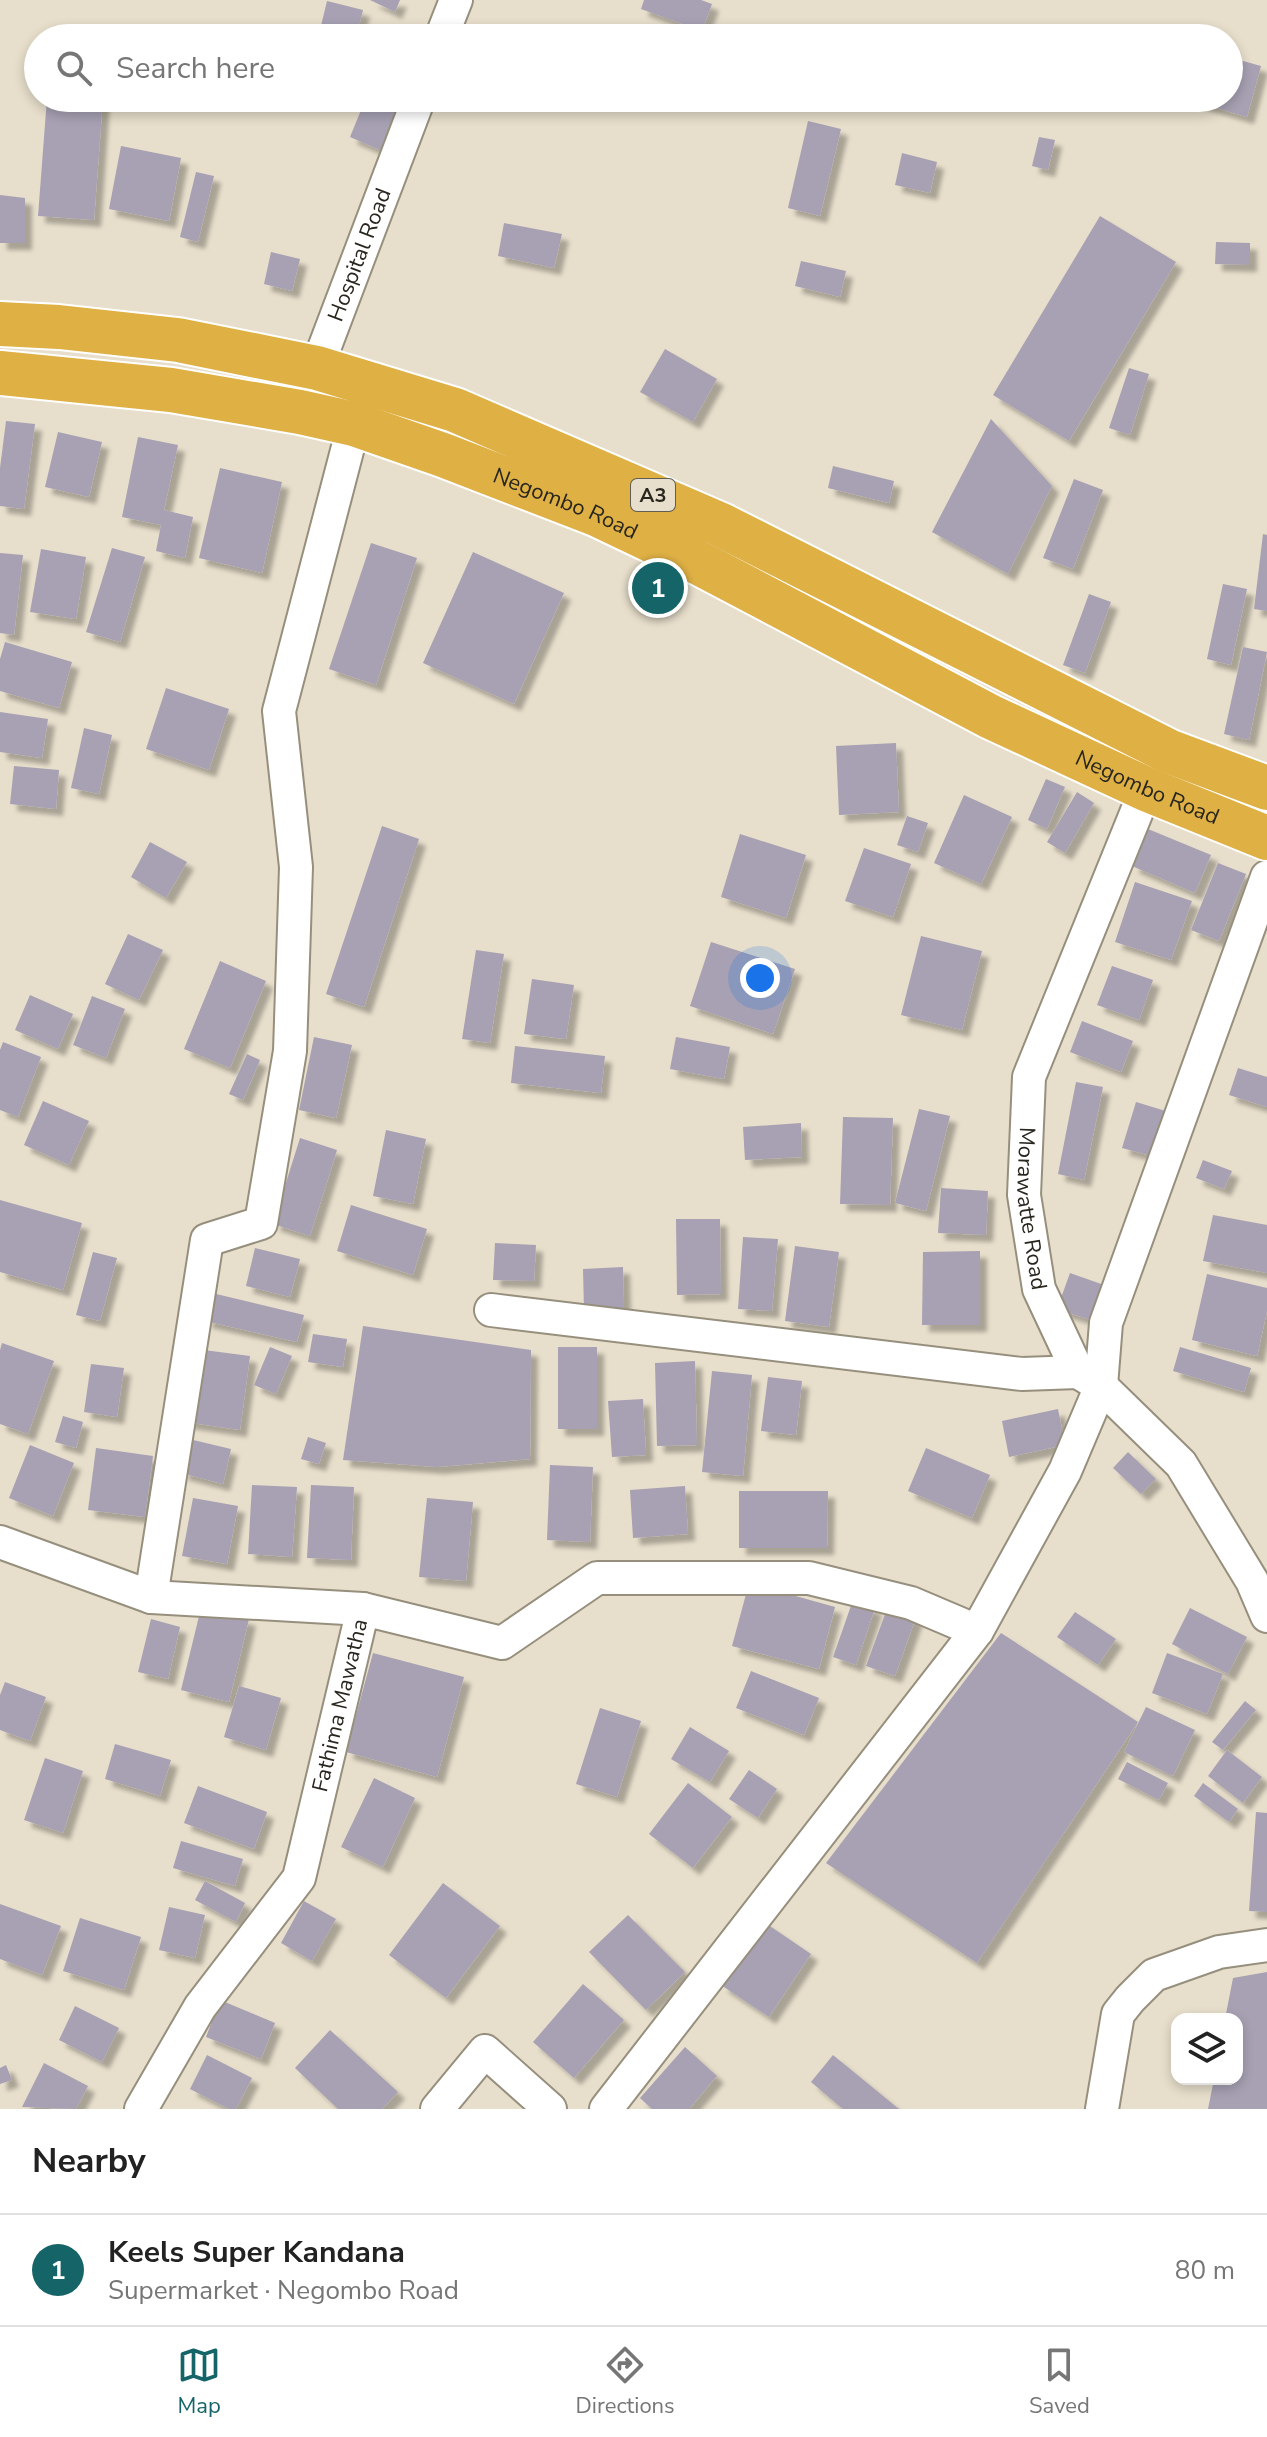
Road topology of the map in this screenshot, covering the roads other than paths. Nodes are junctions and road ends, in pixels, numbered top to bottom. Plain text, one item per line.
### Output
1 (456, 0) edge
2 (447, 24) edge
3 (414, 112) edge
4 (0, 324) edge
5 (317, 368) junction
6 (0, 373) edge
7 (300, 412) junction
8 (354, 424) junction
9 (1168, 751) junction
10 (1267, 788) edge
11 (1146, 789) junction
12 (1267, 838) edge
13 (1267, 877) edge
14 (491, 1310) dead end
15 (1089, 1379) junction
16 (0, 1542) edge
17 (151, 1597) junction
18 (363, 1609) junction
19 (1267, 1616) edge
20 (977, 1631) junction
21 (1267, 1945) edge
22 (141, 2109) edge
23 (437, 2109) edge
24 (550, 2109) edge
25 (606, 2109) edge
26 (1102, 2109) edge

1 - 2 street
3 - 5 street, Hospital Road
4 - 5 highway, Negombo Road / A3
5 - 7 street, Hospital Road
5 - 9 highway, Negombo Road / A3
6 - 7 highway, Negombo Road / A3
7 - 8 highway, Negombo Road / A3
8 - 11 highway, Negombo Road / A3
8 - 17 street
9 - 10 highway, Negombo Road / A3
9 - 11 street, Morawatte Road
11 - 12 highway, Negombo Road / A3
11 - 15 street, Morawatte Road
13 - 15 street
14 - 15 street
15 - 19 street, Morawatte Road
15 - 20 street
16 - 17 street
17 - 18 street
18 - 20 street, Fathima Mawatha
18 - 22 street, Fathima Mawatha
20 - 25 street
21 - 26 street
23 - 24 street

